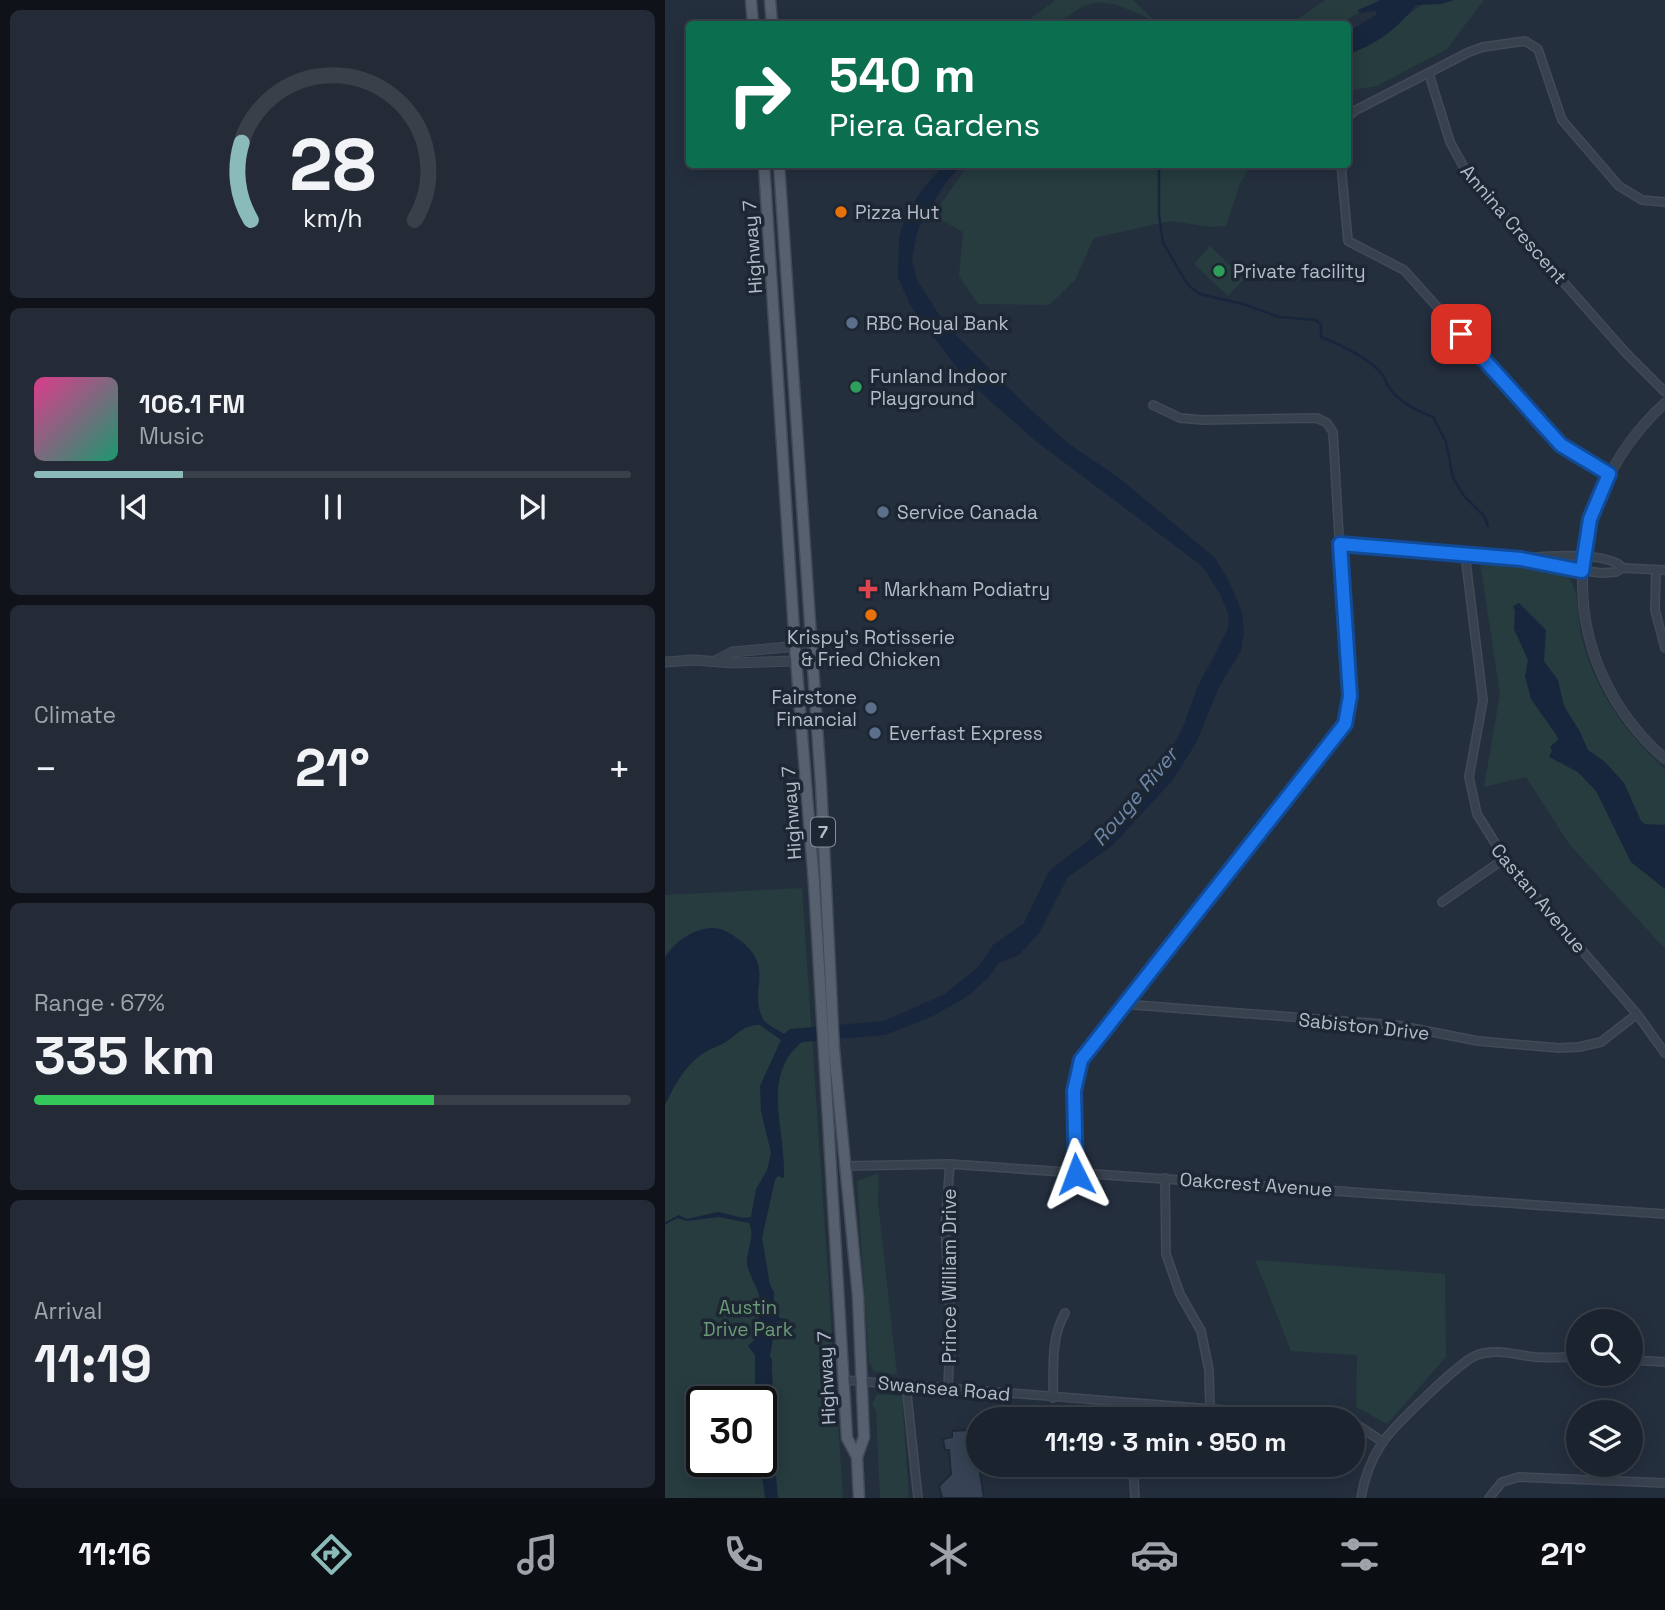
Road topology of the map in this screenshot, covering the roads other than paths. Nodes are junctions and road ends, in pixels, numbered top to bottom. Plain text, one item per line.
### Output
1 (751, 0) edge
2 (770, 0) edge
3 (753, 21) edge
4 (772, 21) edge
5 (1429, 74) junction
6 (1351, 114) edge
7 (764, 168) edge
8 (779, 168) edge
9 (1341, 168) edge
10 (1665, 202) edge
11 (1665, 392) edge
12 (1665, 403) edge
13 (1153, 405) dead end
14 (1609, 474) junction
15 (1340, 544) junction
16 (1465, 554) junction
17 (1583, 557) junction
18 (1521, 559) junction
19 (1623, 568) junction
20 (1656, 570) junction
21 (1665, 570) edge
22 (1582, 571) junction
23 (811, 645) junction
24 (795, 646) junction
25 (1665, 648) edge
26 (717, 660) junction
27 (796, 661) junction
28 (665, 662) edge
29 (1665, 759) edge
30 (1503, 859) junction
31 (1442, 902) dead end
32 (826, 1004) junction
33 (1122, 1004) junction
34 (1637, 1014) junction
35 (829, 1050) junction
36 (1665, 1054) edge
37 (950, 1164) junction
38 (846, 1166) junction
39 (1076, 1174) junction
40 (1165, 1178) junction
41 (1665, 1214) edge
42 (1065, 1313) dead end
43 (1566, 1357) edge
44 (1643, 1361) edge
45 (1665, 1362) edge
46 (844, 1380) junction
47 (860, 1381) junction
48 (906, 1385) junction
49 (948, 1387) junction
50 (1053, 1398) junction
51 (1129, 1404) junction
52 (1129, 1407) edge
53 (1178, 1407) edge
54 (1210, 1407) edge
55 (1365, 1430) edge
56 (1383, 1442) junction
57 (857, 1457) junction
58 (1134, 1477) edge
59 (1665, 1483) edge
60 (859, 1498) edge
61 (918, 1498) edge
62 (1135, 1498) edge
63 (1361, 1498) edge
64 (1489, 1498) edge

1 - 3 main road
2 - 4 main road
5 - 6 street
5 - 10 street
5 - 11 street, Annina Crescent
7 - 24 main road, Highway 7 / 7
8 - 23 main road, Highway 7 / 7
9 - 14 street
12 - 14 street
13 - 15 street
14 - 17 street
15 - 16 street
15 - 33 street
16 - 18 street
16 - 30 street, Castan Avenue
17 - 18 street
17 - 19 street
17 - 22 street
18 - 22 street
19 - 20 street
19 - 22 street
20 - 21 street
20 - 25 street
22 - 29 street
23 - 24 street
23 - 32 main road, Highway 7 / 7
24 - 26 street
24 - 27 main road, Highway 7 / 7
26 - 27 street
26 - 28 street
27 - 32 main road, Highway 7 / 7
30 - 31 street
30 - 34 street, Castan Avenue
32 - 35 main road, Highway 7 / 7
33 - 34 street, Sabiston Drive
33 - 39 street
34 - 36 street, Castan Avenue
35 - 38 main road, Highway 7 / 7
35 - 46 main road, Highway 7 / 7
37 - 38 street, Oakcrest Avenue
37 - 39 street, Oakcrest Avenue
37 - 49 street, Prince William Drive
38 - 47 main road, Highway 7 / 7
39 - 40 street, Oakcrest Avenue
40 - 41 street, Oakcrest Avenue
40 - 54 street
42 - 50 street
43 - 56 street
44 - 45 street
46 - 47 street, Swansea Road
46 - 57 main road, Highway 7 / 7
47 - 48 street, Swansea Road
47 - 57 main road, Highway 7 / 7
48 - 49 street, Swansea Road
48 - 61 street
49 - 50 street, Swansea Road
50 - 51 street, Swansea Road
51 - 52 street
51 - 53 street, Swansea Road
55 - 56 street
56 - 63 street
57 - 60 main road, Highway 7 / 7
58 - 62 street
59 - 64 street

